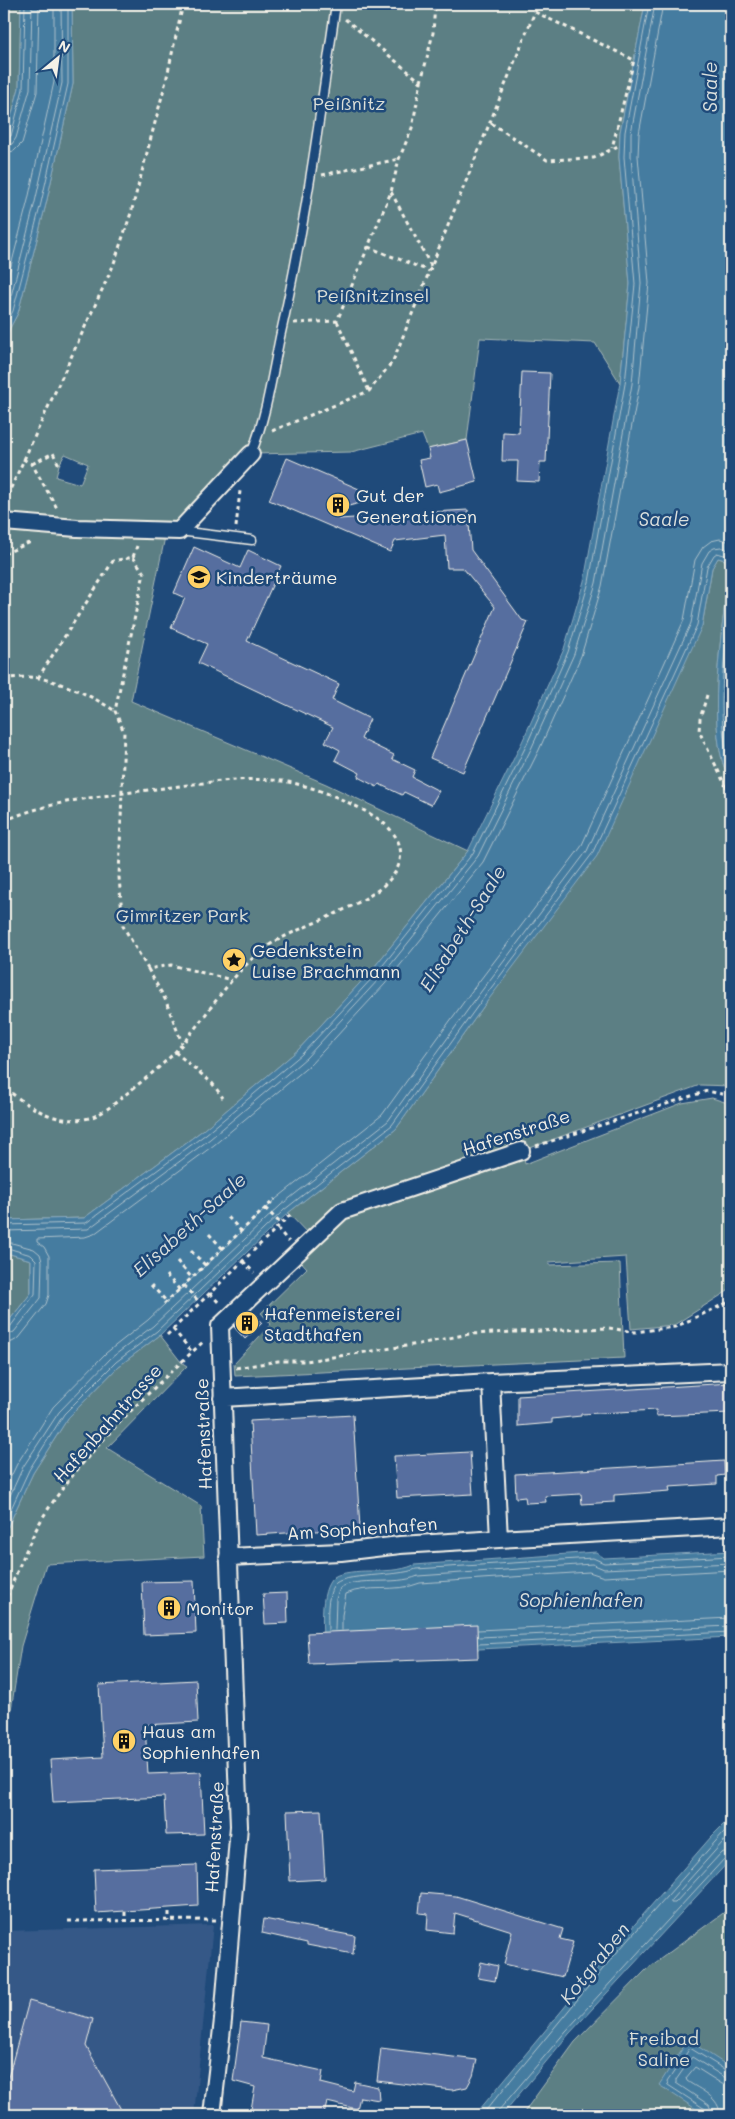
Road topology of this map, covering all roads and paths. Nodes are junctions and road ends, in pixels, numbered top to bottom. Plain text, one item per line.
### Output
1 (183, 4) edge
2 (336, 4) edge
3 (434, 4) edge
4 (538, 4) edge
5 (535, 12) junction
6 (421, 82) junction
7 (491, 123) junction
8 (620, 145) dead end
9 (612, 148) junction
10 (399, 159) junction
11 (312, 178) junction
12 (391, 192) junction
13 (368, 247) junction
14 (432, 266) junction
15 (429, 271) junction
16 (337, 321) junction
17 (284, 323) junction
18 (370, 391) junction
19 (258, 436) junction
20 (250, 454) joint
21 (23, 459) junction
22 (32, 464) junction
23 (59, 466) dead end
24 (240, 490) dead end
25 (4, 503) edge
26 (4, 522) edge
27 (67, 527) junction
28 (179, 531) junction
29 (234, 537) junction
30 (252, 540) dead end
31 (4, 678) edge
32 (38, 678) junction
33 (707, 695) dead end
34 (115, 711) junction
35 (123, 794) junction
36 (731, 797) edge
37 (4, 821) edge
38 (148, 969) junction
39 (232, 980) junction
40 (182, 1043) junction
41 (175, 1052) junction
42 (4, 1088) edge
43 (731, 1094) edge
44 (224, 1098) dead end
45 (522, 1151) joint
46 (275, 1199) dead end
47 (265, 1208) junction
48 (291, 1214) dead end
49 (228, 1217) dead end
50 (281, 1224) junction
51 (277, 1228) junction
52 (241, 1231) junction
53 (209, 1234) dead end
54 (282, 1234) dead end
55 (223, 1249) junction
56 (191, 1251) dead end
57 (177, 1261) dead end
58 (243, 1261) junction
59 (205, 1265) junction
60 (248, 1267) dead end
61 (166, 1275) dead end
62 (192, 1278) junction
63 (151, 1285) dead end
64 (184, 1285) junction
65 (180, 1290) junction
66 (210, 1293) junction
67 (214, 1298) dead end
68 (731, 1301) edge
69 (200, 1302) junction
70 (220, 1326) junction
71 (173, 1329) junction
72 (166, 1336) dead end
73 (192, 1352) junction
74 (221, 1371) junction
75 (731, 1371) edge
76 (491, 1382) junction
77 (222, 1398) junction
78 (731, 1526) edge
79 (499, 1539) junction
80 (228, 1557) junction
81 (4, 1604) edge
82 (125, 1912) dead end
83 (169, 1912) dead end
84 (125, 1920) junction
85 (230, 1920) junction
86 (169, 1921) junction
87 (68, 1922) dead end
88 (212, 2115) edge

1 - 21 path
2 - 6 path
2 - 11 lane
3 - 6 path
4 - 5 path
5 - 7 path
5 - 9 path
6 - 10 path
7 - 9 path
7 - 14 path
8 - 9 path
10 - 11 path
10 - 12 path
11 - 17 lane
12 - 13 path
12 - 14 path
13 - 15 path
13 - 16 path
14 - 15 path
15 - 18 path
16 - 17 path
16 - 18 path
17 - 19 lane
18 - 19 path
19 - 20 lane
20 - 28 street
21 - 22 path
21 - 25 path
22 - 23 path
22 - 27 path
24 - 29 path
26 - 27 street
27 - 28 street
28 - 29 lane
29 - 30 lane
31 - 32 path
32 - 34 path
32 - 34 path
33 - 36 path
34 - 35 path
35 - 37 path
35 - 38 path
35 - 39 path
38 - 39 path
38 - 40 path
39 - 40 path
40 - 41 path
41 - 42 path
41 - 44 path
43 - 45 path, Hafenstraße
45 - 70 street, Hafenstraße
46 - 47 path
47 - 50 path
47 - 52 path
48 - 50 path
49 - 52 path
50 - 51 path
51 - 54 path
51 - 58 path
52 - 55 path
53 - 55 path
55 - 59 path
56 - 59 path
57 - 62 path
58 - 60 path
58 - 66 path
59 - 62 path
61 - 65 path
62 - 64 path
63 - 65 path
64 - 65 path
64 - 69 path
66 - 67 path
66 - 69 path
68 - 74 path
69 - 71 path
70 - 73 path, Hafenbahntrasse
70 - 74 street, Hafenstraße
71 - 72 path
71 - 73 path
73 - 81 path, Hafenbahntrasse
74 - 77 street, Hafenstraße
75 - 76 street
76 - 77 street
76 - 79 street
77 - 80 street, Hafenstraße
78 - 79 street, Am Sophienhafen
79 - 80 street, Am Sophienhafen
80 - 85 street, Hafenstraße
82 - 84 path
83 - 86 path
84 - 86 path
84 - 87 path
85 - 86 path
85 - 88 street, Hafenstraße

